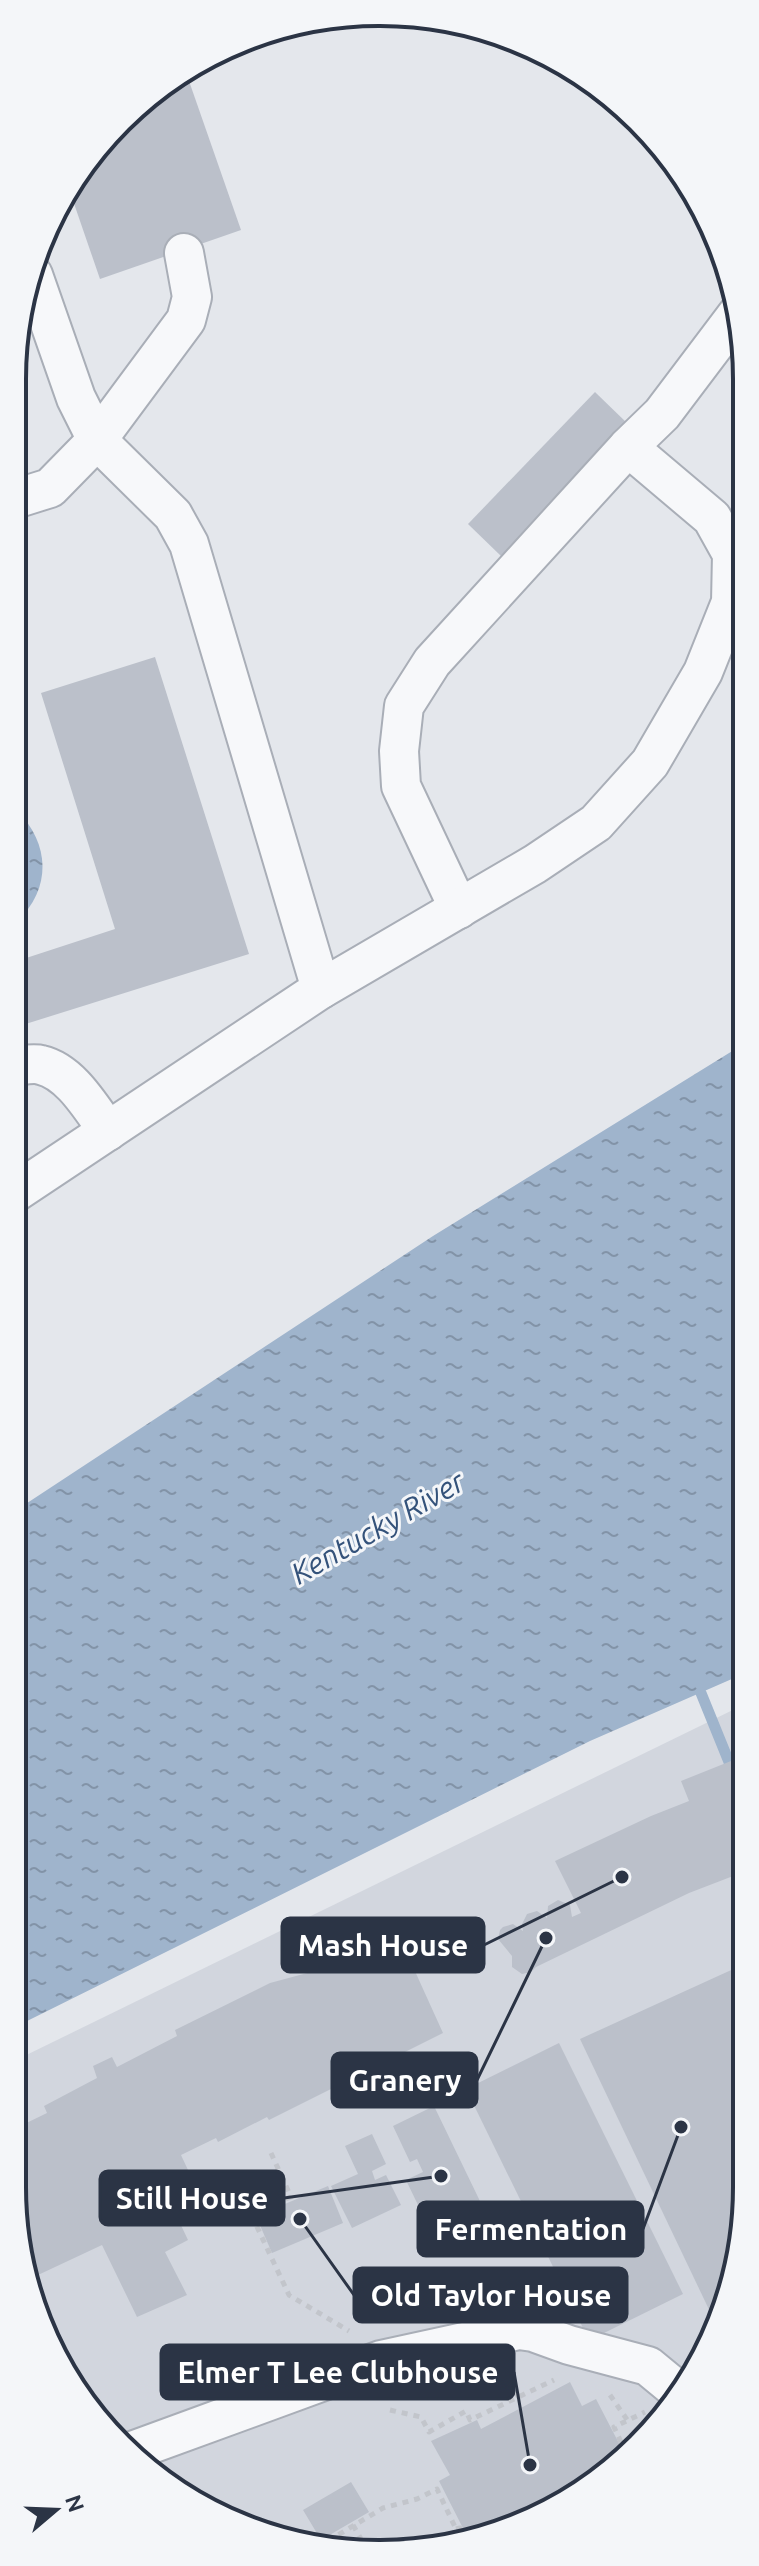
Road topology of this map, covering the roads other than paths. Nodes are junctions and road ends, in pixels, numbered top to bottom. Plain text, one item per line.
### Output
1 (184, 253) dead end
2 (38, 289) edge
3 (729, 326) edge
4 (97, 440) junction
5 (628, 447) junction
6 (26, 496) edge
7 (459, 909) junction
8 (321, 989) junction
9 (26, 1065) edge
10 (108, 1131) junction
11 (26, 1185) edge
12 (663, 2397) edge
13 (142, 2448) edge

1 - 4 lane
2 - 4 lane
3 - 5 lane
4 - 6 lane
4 - 8 lane
5 - 7 lane
5 - 7 lane
7 - 8 lane
8 - 10 lane
9 - 10 lane
10 - 11 lane
12 - 13 lane

